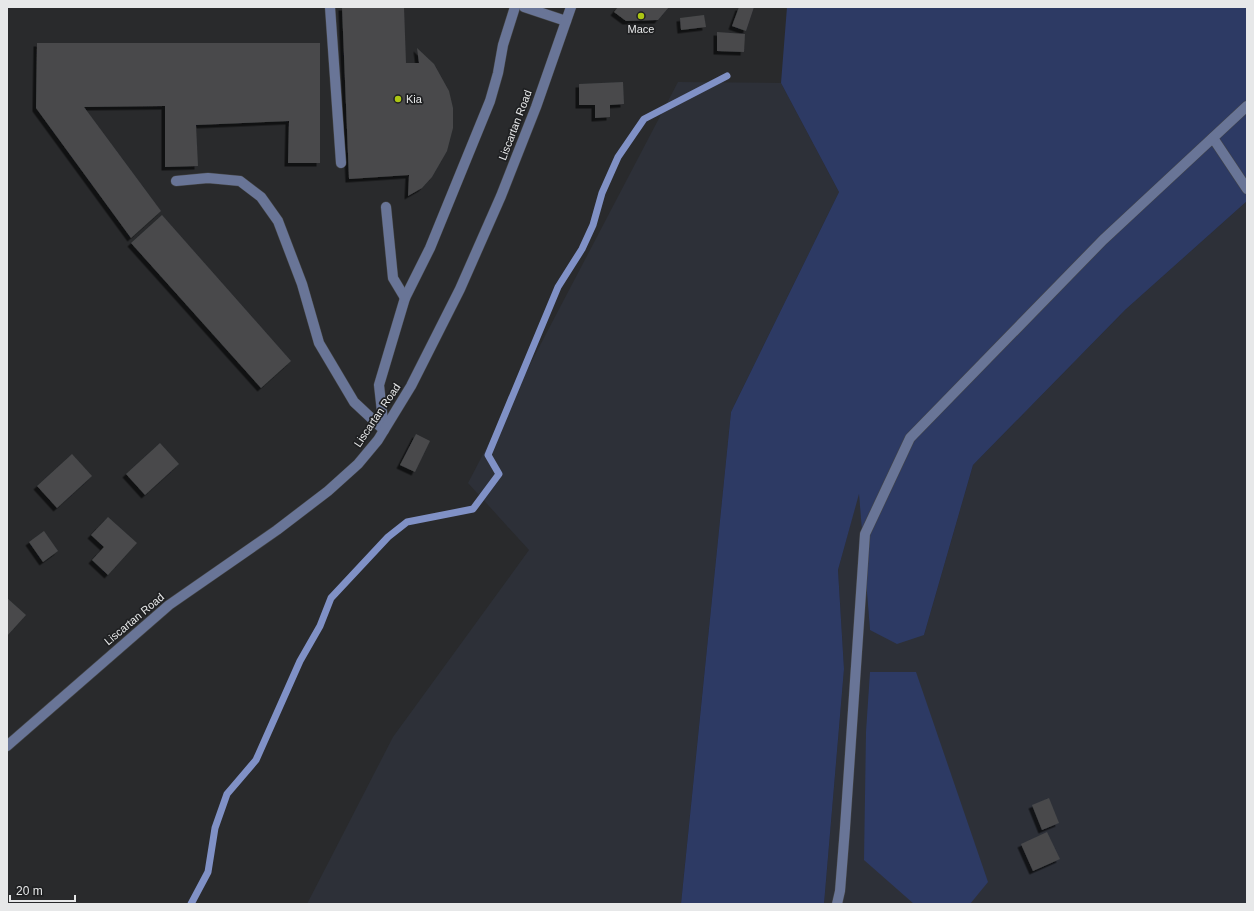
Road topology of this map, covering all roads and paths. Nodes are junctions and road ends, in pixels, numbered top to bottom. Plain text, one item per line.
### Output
1 (330, 7) edge
2 (515, 7) edge
3 (524, 7) edge
4 (571, 7) edge
5 (566, 21) junction
6 (1247, 106) edge
7 (1213, 138) junction
8 (341, 162) dead end
9 (176, 181) dead end
10 (1247, 189) edge
11 (386, 207) dead end
12 (405, 298) junction
13 (384, 430) junction
14 (7, 746) edge
15 (836, 904) edge

1 - 8 street
2 - 12 street
3 - 5 street
4 - 5 street, Liscartan Road
5 - 13 street, Liscartan Road
6 - 7 street
7 - 10 street
7 - 15 street
9 - 13 street
11 - 12 street
12 - 13 street
13 - 14 street, Liscartan Road

